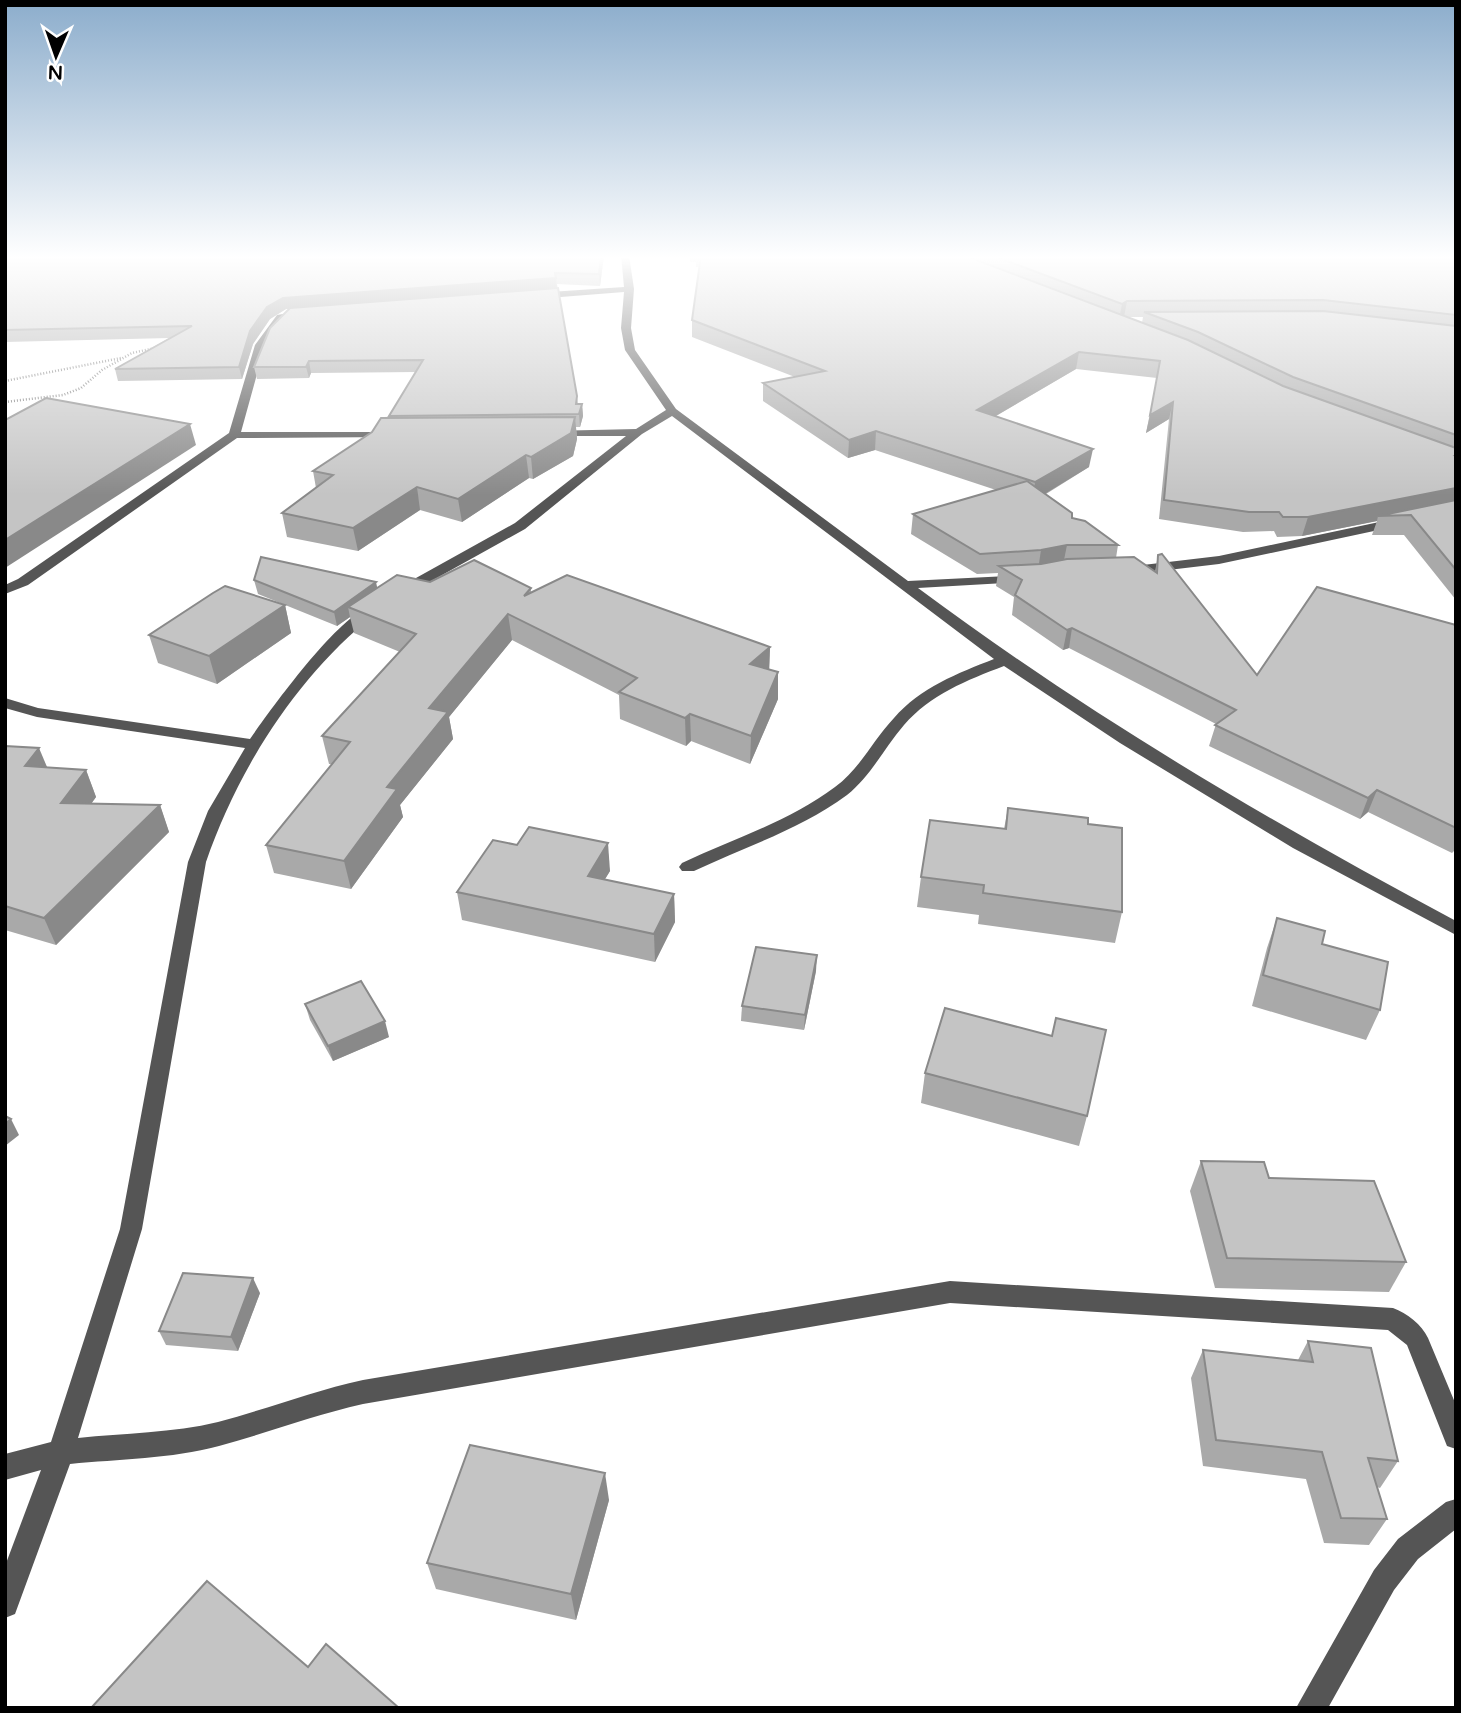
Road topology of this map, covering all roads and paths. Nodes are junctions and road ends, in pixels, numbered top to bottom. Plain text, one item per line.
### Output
1 (266, 335) edge
2 (627, 335) edge
3 (161, 348) edge
4 (125, 358) junction
5 (5, 381) edge
6 (5, 402) edge
7 (671, 411) junction
8 (638, 432) junction
9 (543, 433) edge
10 (234, 435) junction
11 (410, 435) edge
12 (1418, 518) edge
13 (1118, 572) edge
14 (1038, 576) edge
15 (906, 585) junction
16 (5, 590) edge
17 (1004, 660) junction
18 (5, 703) edge
19 (253, 744) junction
20 (688, 867) dead end
21 (1456, 929) edge
22 (1456, 1437) edge
23 (61, 1452) junction
24 (5, 1466) edge
25 (1456, 1512) edge
26 (5, 1604) edge
27 (1311, 1708) edge

1 - 10 street
2 - 7 street
3 - 4 path
4 - 5 path
4 - 6 path
7 - 8 street
7 - 15 street
8 - 9 street
8 - 19 street
10 - 11 street
10 - 16 street
12 - 13 street
14 - 15 street
15 - 17 street
17 - 20 street
17 - 21 street
18 - 19 street
19 - 23 street
22 - 23 street
23 - 24 street
23 - 26 street
25 - 27 street

